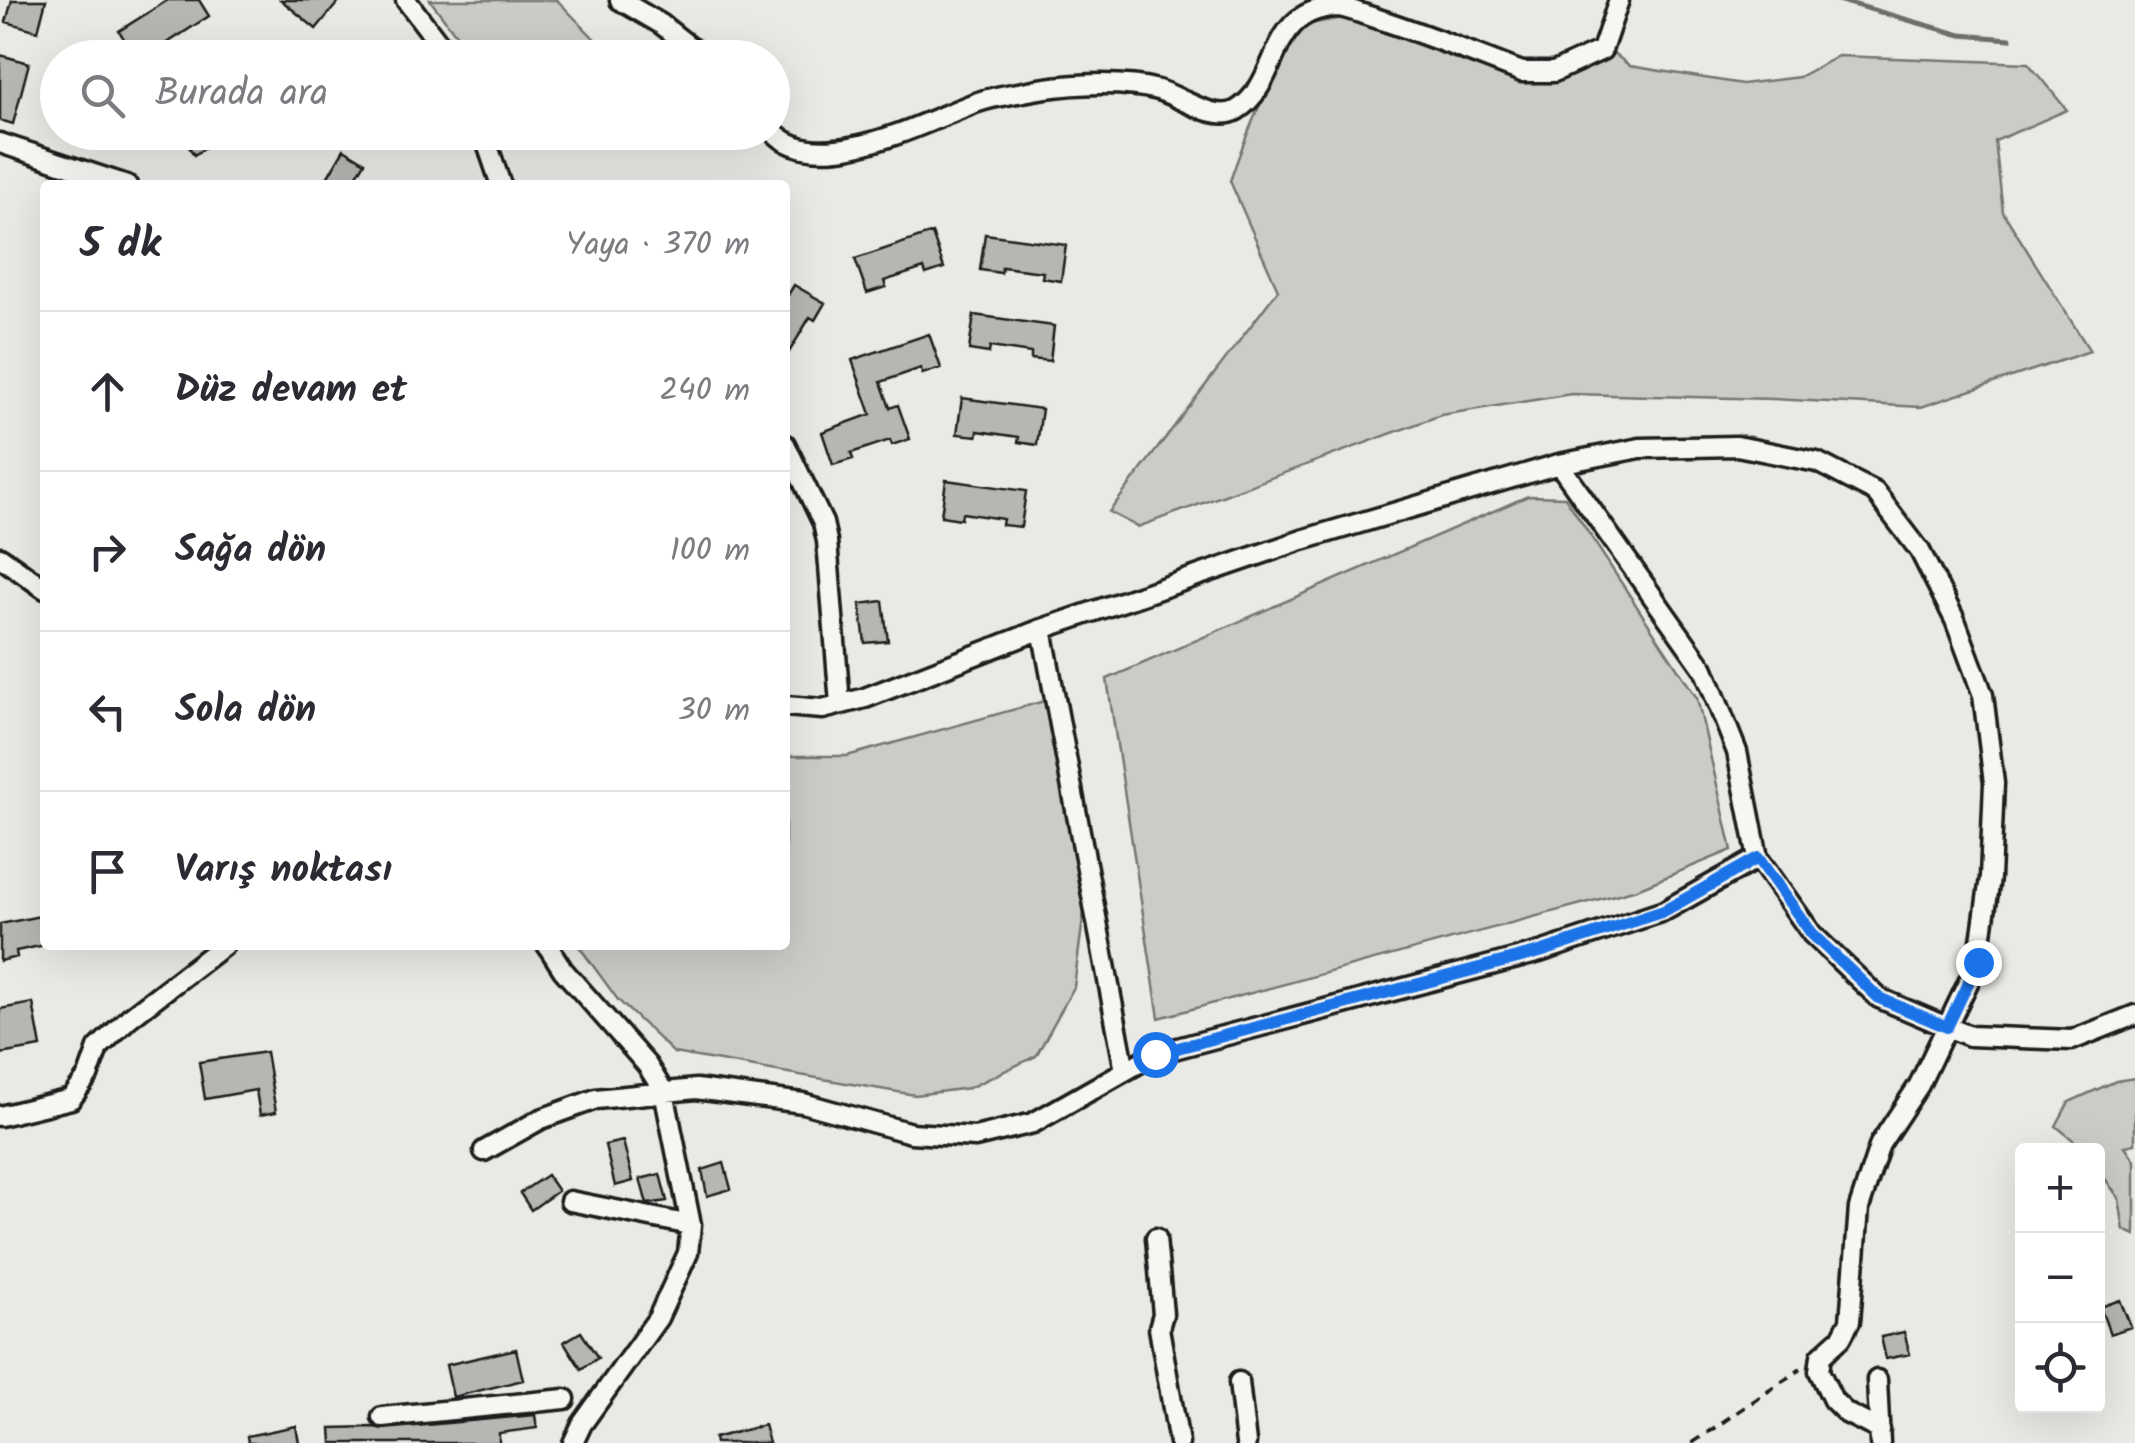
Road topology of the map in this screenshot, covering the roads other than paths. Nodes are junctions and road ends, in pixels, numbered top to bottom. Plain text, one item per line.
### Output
1 (406, 0) edge
2 (620, 0) edge
3 (1619, 0) edge
4 (436, 40) edge
5 (681, 40) edge
6 (0, 143) edge
7 (790, 144) edge
8 (489, 150) edge
9 (112, 180) edge
10 (499, 180) edge
11 (790, 454) edge
12 (1559, 464) junction
13 (0, 558) edge
14 (40, 585) edge
15 (1042, 629) junction
16 (840, 704) junction
17 (790, 706) edge
18 (1758, 858) junction
19 (217, 950) edge
20 (550, 950) edge
21 (2135, 1014) edge
22 (1947, 1027) junction
23 (1125, 1071) junction
24 (664, 1092) junction
25 (0, 1116) edge
26 (484, 1151) dead end
27 (570, 1201) dead end
28 (691, 1225) junction
29 (1156, 1238) dead end
30 (1877, 1380) dead end
31 (1239, 1382) dead end
32 (565, 1399) dead end
33 (382, 1418) dead end
34 (1880, 1437) edge
35 (573, 1443) edge
36 (1180, 1443) edge
37 (1246, 1443) edge

1 - 4 street
2 - 5 street
3 - 7 street
6 - 9 street
8 - 10 street
11 - 16 street
12 - 15 street
12 - 18 street
12 - 22 street
13 - 14 street
15 - 16 street
15 - 23 street
16 - 17 street
18 - 22 street
18 - 23 street
19 - 25 street
20 - 24 street
21 - 22 street
22 - 34 street
23 - 24 street
24 - 26 street
24 - 28 street
27 - 28 street
28 - 35 street
29 - 36 street
30 - 34 street
31 - 37 street
32 - 33 street

